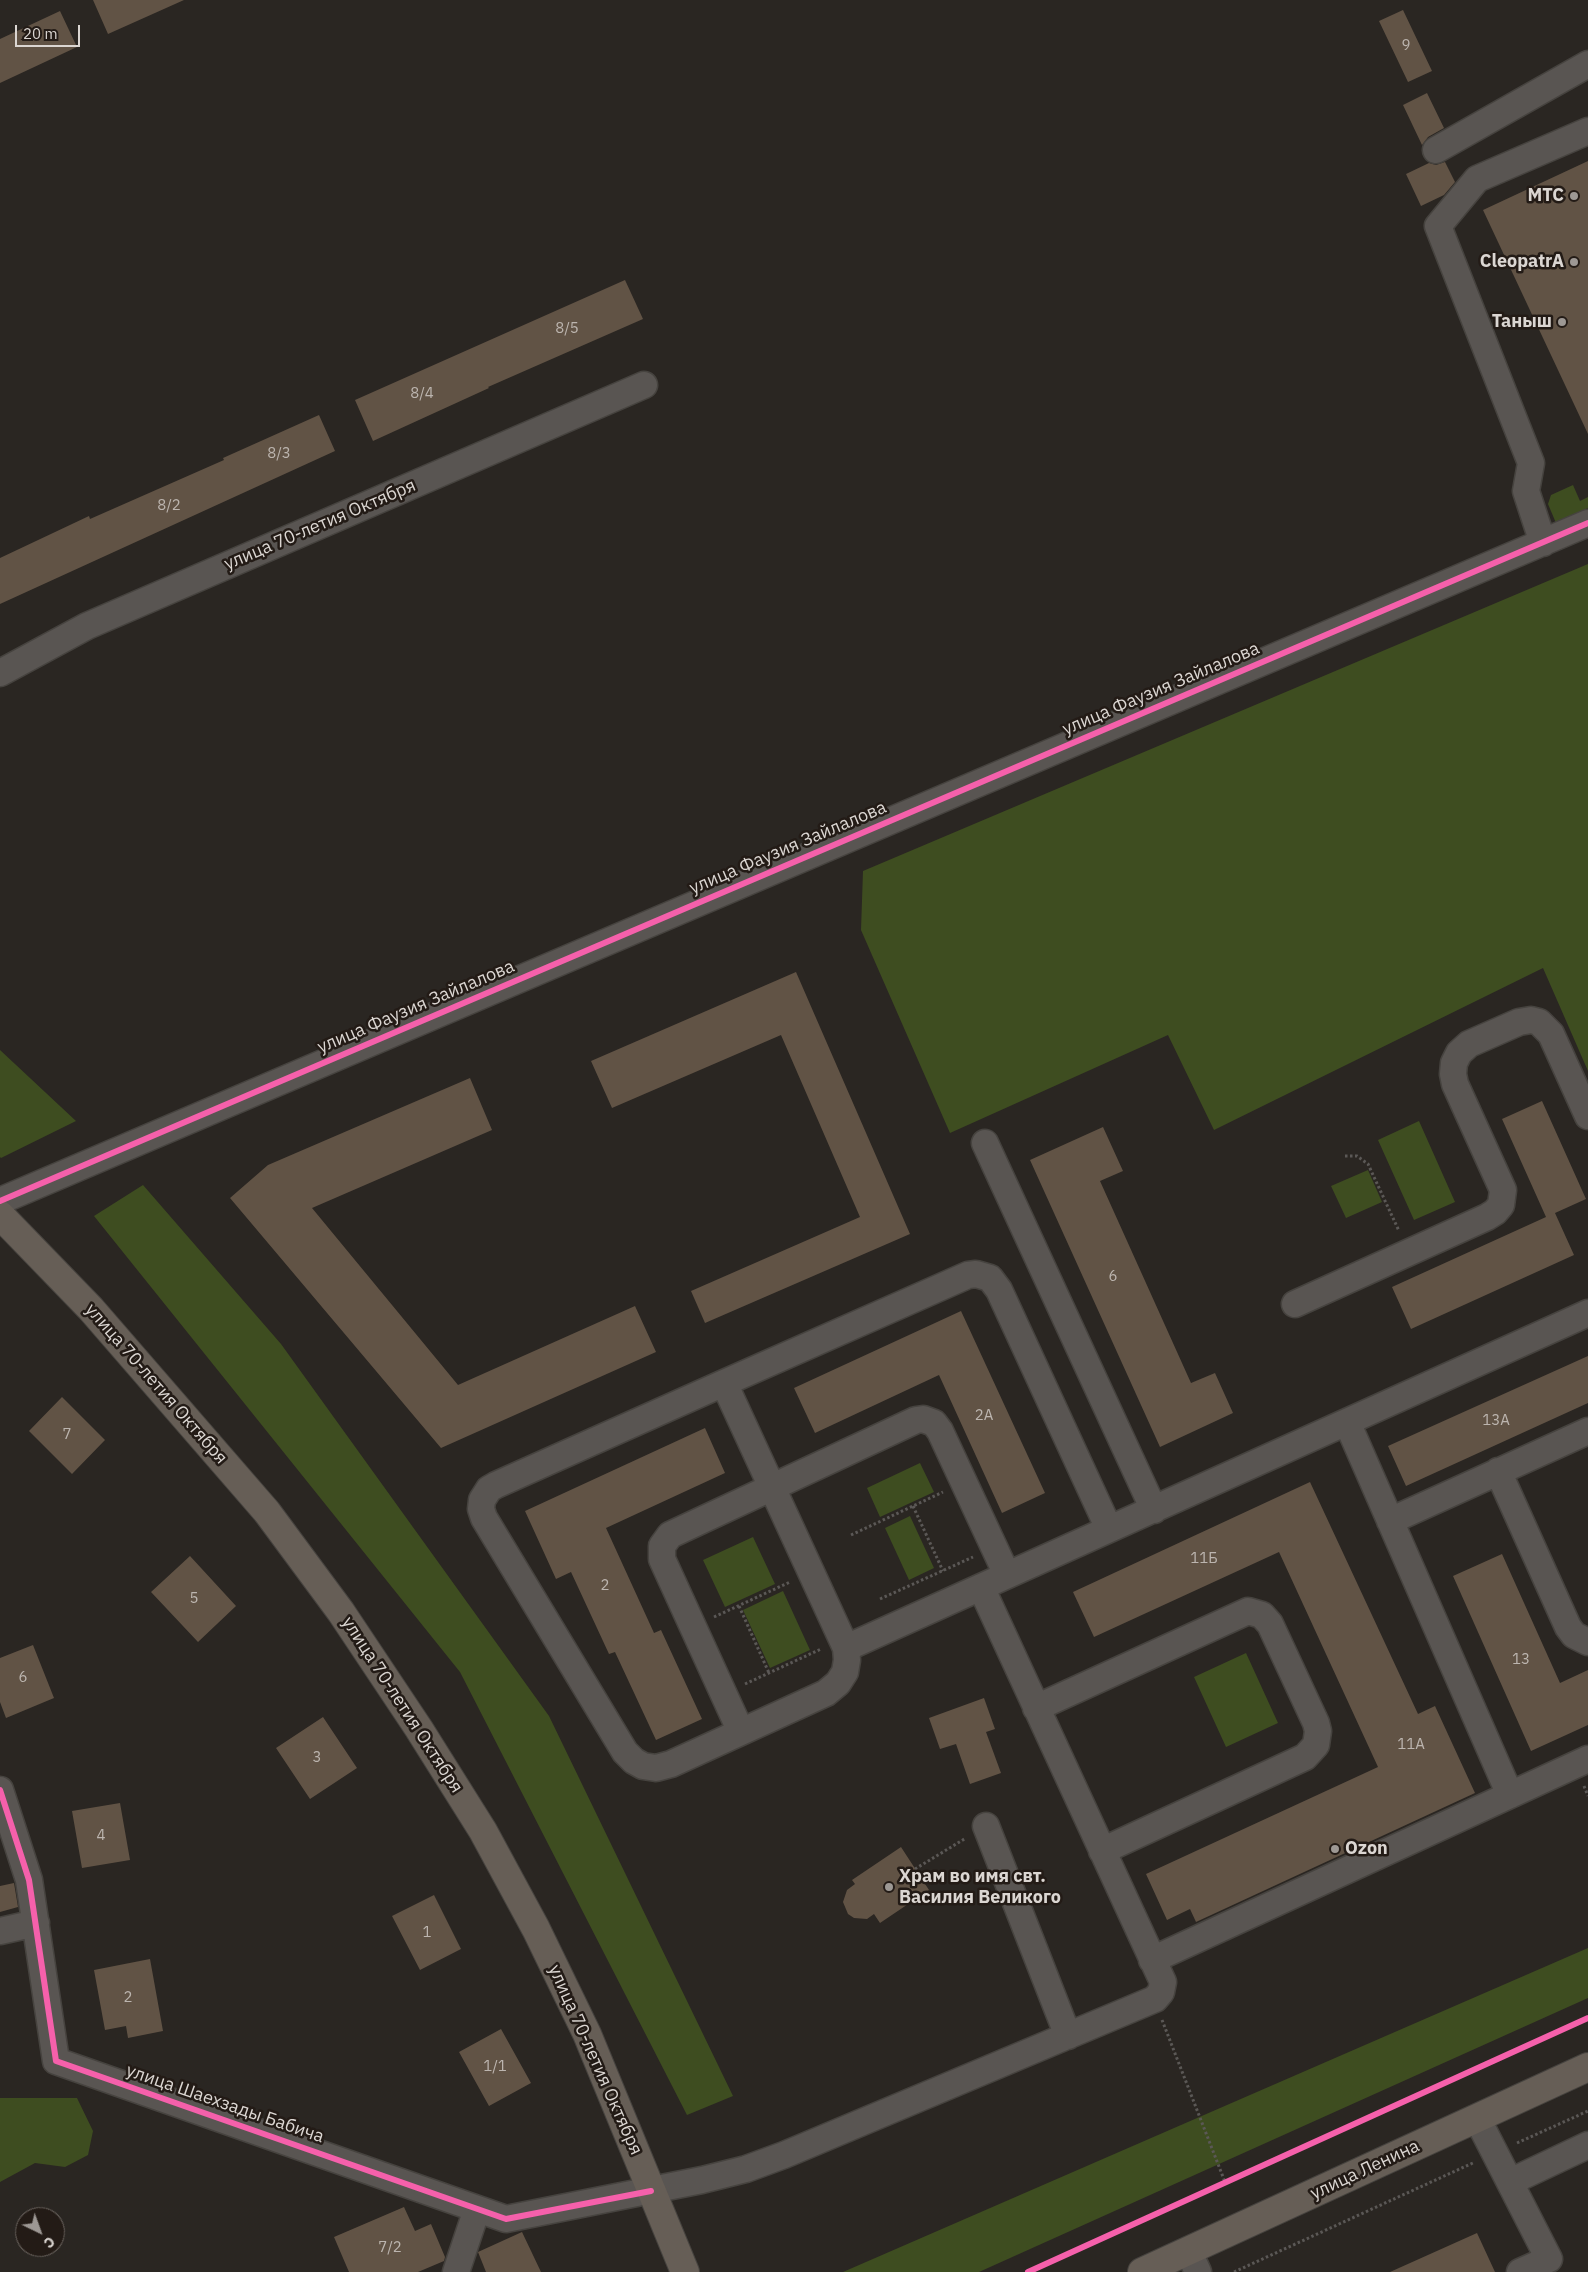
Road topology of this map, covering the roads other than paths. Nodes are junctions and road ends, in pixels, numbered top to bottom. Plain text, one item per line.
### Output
1 (1588, 64) edge
2 (1588, 131) edge
3 (1436, 150) dead end
4 (644, 385) dead end
5 (1588, 523) edge
6 (1543, 542) junction
7 (0, 672) edge
8 (1588, 1116) edge
9 (986, 1142) dead end
10 (0, 1201) edge
11 (0, 1215) edge
12 (1295, 1304) dead end
13 (1588, 1313) edge
14 (724, 1383) junction
15 (1347, 1422) junction
16 (1588, 1431) edge
17 (1498, 1472) junction
18 (772, 1487) junction
19 (1154, 1510) junction
20 (1390, 1520) junction
21 (1110, 1529) junction
22 (1007, 1575) junction
23 (980, 1587) junction
24 (1588, 1642) edge
25 (844, 1644) junction
26 (1036, 1708) junction
27 (741, 1732) junction
28 (1588, 1759) edge
29 (0, 1790) edge
30 (1510, 1795) junction
31 (986, 1826) road end
32 (1102, 1851) junction
33 (36, 1923) junction
34 (0, 1931) edge
35 (1152, 1960) junction
36 (1068, 2036) junction
37 (1588, 2067) edge
38 (1477, 2118) junction
39 (1588, 2145) edge
40 (1510, 2182) junction
41 (651, 2191) junction
42 (478, 2209) junction
43 (1194, 2262) edge
44 (456, 2272) edge
45 (685, 2272) edge
46 (1142, 2272) edge
47 (1520, 2272) edge

1 - 3 street
2 - 6 street
4 - 7 street, улица 70-летия Октября
5 - 6 street, улица Фаузия Зайлалова
6 - 10 street, улица Фаузия Зайлалова
8 - 12 street
9 - 19 street
11 - 41 main road, улица 70-летия Октября
13 - 15 street
14 - 18 street
14 - 21 street
14 - 27 street
15 - 19 street
15 - 20 street
16 - 17 street
17 - 20 street
17 - 24 street
18 - 22 street
18 - 25 street
18 - 27 street
19 - 21 street
20 - 30 street
21 - 22 street
22 - 23 street
23 - 25 street
23 - 26 street
25 - 27 street
26 - 32 street
26 - 32 street
28 - 30 street
29 - 33 street, улица Шаехзады Бабича
30 - 35 street
31 - 36 street
32 - 35 street
33 - 34 street
33 - 42 street, улица Шаехзады Бабича
35 - 36 street, улица Шаехзады Бабича
36 - 41 street, улица Шаехзады Бабича
37 - 38 main road, улица Ленина
38 - 40 street
38 - 43 main road, улица Ленина
39 - 40 street
40 - 47 street
41 - 42 street, улица Шаехзады Бабича
41 - 45 main road, улица 70-летия Октября
42 - 44 street
43 - 46 main road, улица Ленина

